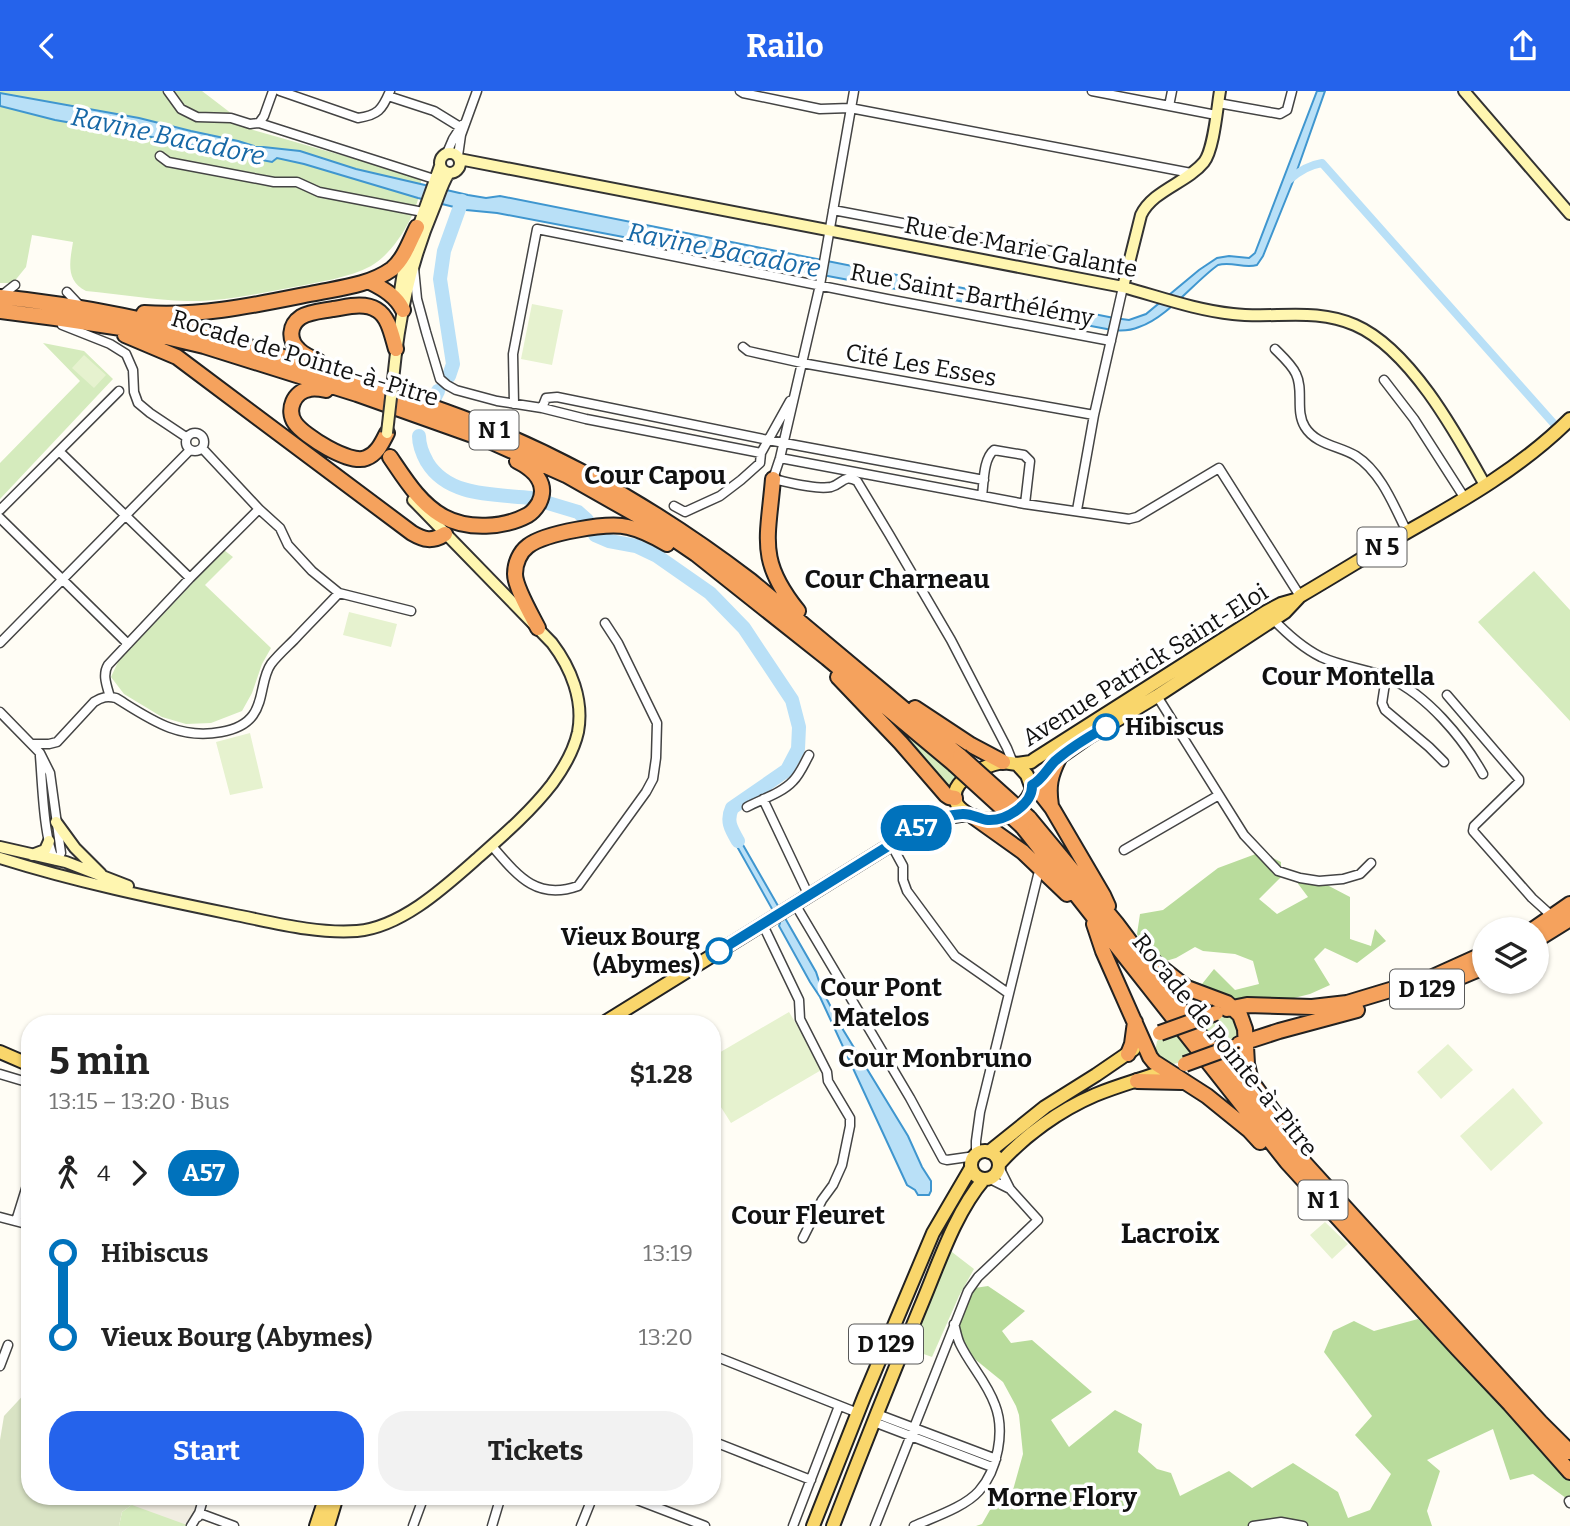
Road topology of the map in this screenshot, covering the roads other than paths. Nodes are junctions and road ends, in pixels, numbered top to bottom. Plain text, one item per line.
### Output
1 (168, 91) edge
2 (273, 91) edge
3 (280, 91) edge
4 (477, 91) edge
5 (740, 91) edge
6 (854, 91) edge
7 (1098, 91) edge
8 (1172, 91) edge
9 (1220, 91) edge
10 (1292, 91) edge
11 (1464, 91) edge
12 (389, 93) edge
13 (1134, 95) edge
14 (1169, 106) junction
15 (850, 108) junction
16 (1217, 109) junction
17 (260, 123) junction
18 (463, 124) junction
19 (159, 156) dead end
20 (448, 167) junction
21 (1192, 173) junction
22 (427, 208) junction
23 (833, 210) junction
24 (1570, 214) edge
25 (417, 227) junction
26 (830, 230) junction
27 (414, 262) junction
28 (1129, 268) junction
29 (370, 282) junction
30 (821, 282) junction
31 (16, 285) dead end
32 (1123, 287) junction
33 (67, 292) dead end
34 (0, 297) edge
35 (400, 306) junction
36 (82, 308) junction
37 (0, 311) edge
38 (101, 311) junction
39 (36, 315) junction
40 (91, 323) junction
41 (1111, 339) junction
42 (743, 347) dead end
43 (396, 349) junction
44 (1275, 349) dead end
45 (802, 363) junction
46 (1384, 380) dead end
47 (362, 389) junction
48 (120, 391) dead end
49 (794, 396) junction
50 (514, 404) junction
51 (542, 408) junction
52 (1094, 415) junction
53 (1570, 419) edge
54 (387, 433) junction
55 (470, 434) junction
56 (186, 437) junction
57 (768, 440) junction
58 (783, 443) junction
59 (202, 447) junction
60 (190, 450) junction
61 (60, 452) junction
62 (761, 453) junction
63 (390, 457) junction
64 (780, 458) junction
65 (760, 463) junction
66 (773, 479) junction
67 (984, 480) junction
68 (1485, 485) junction
69 (982, 496) junction
70 (1464, 497) junction
71 (1026, 504) junction
72 (674, 506) dead end
73 (259, 509) junction
74 (0, 510) edge
75 (1077, 510) junction
76 (125, 515) junction
77 (0, 518) edge
78 (1408, 532) junction
79 (445, 534) junction
80 (190, 578) junction
81 (62, 580) junction
82 (339, 593) junction
83 (748, 596) junction
84 (1297, 598) junction
85 (796, 609) junction
86 (411, 611) dead end
87 (1270, 616) junction
88 (605, 623) dead end
89 (540, 630) junction
90 (0, 643) edge
91 (807, 643) junction
92 (128, 644) junction
93 (832, 648) junction
94 (1386, 677) junction
95 (880, 683) junction
96 (1447, 695) dead end
97 (1157, 696) junction
98 (110, 697) junction
99 (0, 712) edge
100 (32, 744) junction
101 (40, 753) junction
102 (809, 755) dead end
103 (1059, 758) junction
104 (957, 760) junction
105 (1444, 762) dead end
106 (1011, 763) junction
107 (1483, 774) dead end
108 (1032, 787) junction
109 (1219, 795) junction
110 (763, 799) junction
111 (955, 799) junction
112 (747, 807) dead end
113 (1052, 808) junction
114 (971, 815) junction
115 (934, 819) junction
116 (56, 822) junction
117 (1026, 822) junction
118 (49, 841) junction
119 (891, 844) junction
120 (492, 846) junction
121 (0, 847) edge
122 (1124, 851) dead end
123 (0, 857) edge
124 (55, 860) junction
125 (30, 861) junction
126 (1371, 863) dead end
127 (1038, 875) dead end
128 (69, 878) junction
129 (105, 878) junction
130 (1065, 892) junction
131 (809, 896) junction
132 (1080, 900) junction
133 (1570, 904) edge
134 (194, 906) junction
135 (791, 907) junction
136 (1091, 915) junction
137 (1553, 917) junction
138 (1570, 919) edge
139 (1549, 920) edge
140 (766, 921) junction
141 (1116, 922) junction
142 (1549, 932) edge
143 (1097, 934) junction
144 (1135, 944) junction
145 (1472, 959) edge
146 (1472, 972) edge
147 (1008, 993) junction
148 (1233, 1007) junction
149 (616, 1015) edge
150 (1135, 1021) junction
151 (1144, 1041) junction
152 (1247, 1041) junction
153 (0, 1052) edge
154 (1128, 1054) junction
155 (21, 1061) edge
156 (1167, 1070) junction
157 (0, 1074) edge
158 (21, 1080) edge
159 (1137, 1081) junction
160 (1187, 1083) junction
161 (978, 1156) junction
162 (999, 1165) junction
163 (987, 1179) junction
164 (1316, 1185) junction
165 (1010, 1189) junction
166 (21, 1205) edge
167 (0, 1217) edge
168 (16, 1221) junction
169 (21, 1222) edge
170 (803, 1238) dead end
171 (954, 1324) junction
172 (8, 1345) dead end
173 (721, 1359) edge
174 (0, 1366) edge
175 (839, 1406) junction
176 (858, 1413) junction
177 (875, 1418) junction
178 (912, 1432) junction
179 (721, 1445) edge
180 (1570, 1452) edge
181 (994, 1463) junction
182 (1570, 1472) edge
183 (811, 1480) junction
184 (201, 1505) edge
185 (323, 1505) edge
186 (334, 1505) edge
187 (421, 1505) edge
188 (498, 1505) edge
189 (589, 1505) edge
190 (650, 1505) edge
191 (199, 1513) junction
192 (582, 1524) edge
193 (193, 1526) edge
194 (234, 1526) edge
195 (316, 1526) edge
196 (328, 1526) edge
197 (413, 1526) edge
198 (492, 1526) edge
199 (592, 1526) edge
200 (705, 1526) edge
201 (793, 1526) edge
202 (813, 1526) edge
203 (833, 1526) edge
204 (876, 1526) edge
205 (914, 1526) edge
206 (1253, 1526) edge
207 (1303, 1526) edge

1 - 17 street
2 - 17 street
3 - 12 street
4 - 18 street
5 - 15 street
6 - 15 street
7 - 13 street
8 - 14 street
9 - 16 main road
10 - 16 street
11 - 24 main road
12 - 18 street
13 - 14 street
14 - 16 street
15 - 21 street
15 - 23 street
16 - 21 main road
17 - 20 street
18 - 20 street
19 - 22 street
20 - 22 main road
20 - 26 main road, Rue de Marie Galante
21 - 28 main road
22 - 25 main road
22 - 27 main road
23 - 26 street
23 - 28 street
25 - 29 highway
25 - 35 main road
26 - 30 street
26 - 32 main road, Rue de Marie Galante
27 - 35 main road
27 - 50 street
28 - 32 main road
29 - 35 highway
29 - 38 highway
30 - 41 street, Rue Saint-Barthélémy
30 - 45 street
30 - 50 street, Rue Saint-Barthélémy
31 - 34 street
32 - 41 street
32 - 68 main road, Rue de Marie Galante
33 - 36 street
34 - 36 highway, Rocade de Pointe-à-Pitre / N 1
35 - 43 main road
36 - 38 highway, Rocade de Pointe-à-Pitre / N 1
37 - 39 highway, Rocade de Pointe-à-Pitre / N 1
38 - 47 highway, Rocade de Pointe-à-Pitre / N 1
39 - 40 highway, Rocade de Pointe-à-Pitre / N 1
39 - 56 street
40 - 47 highway, Rocade de Pointe-à-Pitre / N 1
40 - 79 highway
41 - 52 street
42 - 45 street, Cité Les Esses
43 - 47 highway
43 - 54 main road, bridge
44 - 78 street
45 - 49 street
45 - 52 street, Cité Les Esses
46 - 70 street
47 - 54 highway
47 - 55 highway, Rocade de Pointe-à-Pitre / N 1
47 - 93 highway, Rocade de Pointe-à-Pitre / N 1
48 - 61 street
49 - 57 street
49 - 58 street
50 - 51 street
51 - 57 street
51 - 62 street
52 - 75 street
53 - 68 main road, Avenue Patrick Saint-Eloi / N 5
54 - 63 main road
55 - 63 highway
55 - 83 highway, Rocade de Pointe-à-Pitre / N 1
56 - 59 street
56 - 60 street
57 - 58 street
57 - 62 street
58 - 64 street
58 - 67 street
59 - 60 street
59 - 73 street
60 - 76 street
61 - 74 street
61 - 76 street
62 - 65 street
63 - 79 main road
64 - 66 street
64 - 69 street
65 - 66 street
65 - 72 street
66 - 85 highway
66 - 106 street
67 - 69 street
67 - 71 street
68 - 70 main road, Avenue Patrick Saint-Eloi / N 5
69 - 71 street
70 - 78 main road, Avenue Patrick Saint-Eloi / N 5
71 - 75 street
73 - 80 street
73 - 82 street
75 - 84 street
76 - 80 street
76 - 81 street
77 - 81 street
78 - 84 main road, Avenue Patrick Saint-Eloi / N 5
79 - 89 main road
80 - 92 street
81 - 90 street
81 - 92 street
82 - 86 street
82 - 98 street
83 - 89 highway
83 - 91 highway, Rocade de Pointe-à-Pitre / N 1
84 - 87 main road, Avenue Patrick Saint-Eloi / N 5
85 - 93 highway
85 - 95 highway
87 - 94 street
87 - 97 main road, Avenue Patrick Saint-Eloi / N 5
87 - 106 main road, Avenue Patrick Saint-Eloi / N 5
88 - 120 street
89 - 120 main road
91 - 104 highway, Rocade de Pointe-à-Pitre / N 1
91 - 111 highway
92 - 98 street
93 - 95 highway
93 - 104 highway, Rocade de Pointe-à-Pitre / N 1
94 - 105 street
94 - 107 street
95 - 106 highway
96 - 137 street
97 - 103 main road, Avenue Patrick Saint-Eloi / N 5
97 - 109 street
98 - 100 street
99 - 100 street
100 - 101 street
101 - 116 street
101 - 118 street
102 - 110 street
103 - 108 main road, Avenue Patrick Saint-Eloi / N 5
103 - 113 highway
104 - 117 highway, N 1, bridge
106 - 108 main road
106 - 111 main road
108 - 113 highway
108 - 114 main road
109 - 122 street
109 - 126 street
110 - 112 street
110 - 131 street
111 - 114 main road
111 - 115 main road
113 - 141 highway
114 - 115 main road
114 - 130 highway
115 - 119 main road
116 - 124 street
116 - 129 main road
117 - 132 highway, Rocade de Pointe-à-Pitre / N 1
117 - 141 highway, Rocade de Pointe-à-Pitre / N 1
118 - 124 street
118 - 125 main road
119 - 131 main road
119 - 147 street
120 - 134 main road
121 - 125 main road
123 - 125 main road
124 - 125 main road
124 - 128 main road
124 - 129 main road
125 - 128 main road
127 - 147 street
128 - 134 main road
129 - 134 main road
130 - 132 highway
130 - 143 highway
131 - 135 main road
132 - 136 highway, Rocade de Pointe-à-Pitre / N 1
133 - 137 highway
135 - 140 main road
135 - 161 street
136 - 143 highway
136 - 164 highway, Rocade de Pointe-à-Pitre / N 1
137 - 139 highway
138 - 142 highway
140 - 149 main road
140 - 170 street
141 - 144 highway
141 - 144 highway
141 - 164 highway, Rocade de Pointe-à-Pitre / N 1
143 - 150 highway
144 - 148 highway
145 - 148 highway, D 129
146 - 152 highway, D 129
147 - 161 street
148 - 151 highway, D 129, bridge
148 - 152 highway
150 - 151 highway
150 - 154 highway
151 - 154 main road, D 129
151 - 156 highway
152 - 156 highway, bridge
152 - 164 highway
153 - 155 main road
154 - 161 main road, D 129
156 - 159 main road, D 129
156 - 160 highway
157 - 158 street
159 - 160 highway
159 - 162 main road, D 129
160 - 164 highway
161 - 162 main road
161 - 163 main road
161 - 176 main road, D 129
162 - 163 main road, D 129
162 - 165 street
163 - 165 street
163 - 177 main road, D 129
164 - 180 highway, Rocade de Pointe-à-Pitre / N 1
164 - 182 highway, Rocade de Pointe-à-Pitre / N 1
165 - 171 street
166 - 168 street
167 - 168 street
168 - 169 street
171 - 178 street
171 - 181 street
172 - 174 street
173 - 175 street
175 - 176 street
175 - 183 street
176 - 202 main road, D 129
177 - 178 street
177 - 203 main road, D 129
178 - 181 street
178 - 204 street
179 - 183 street
181 - 205 street
183 - 201 street
184 - 191 street
185 - 195 main road
186 - 196 main road
187 - 197 street
188 - 198 street
189 - 192 street
190 - 200 street
191 - 193 street
191 - 194 street
192 - 199 street
206 - 207 street

